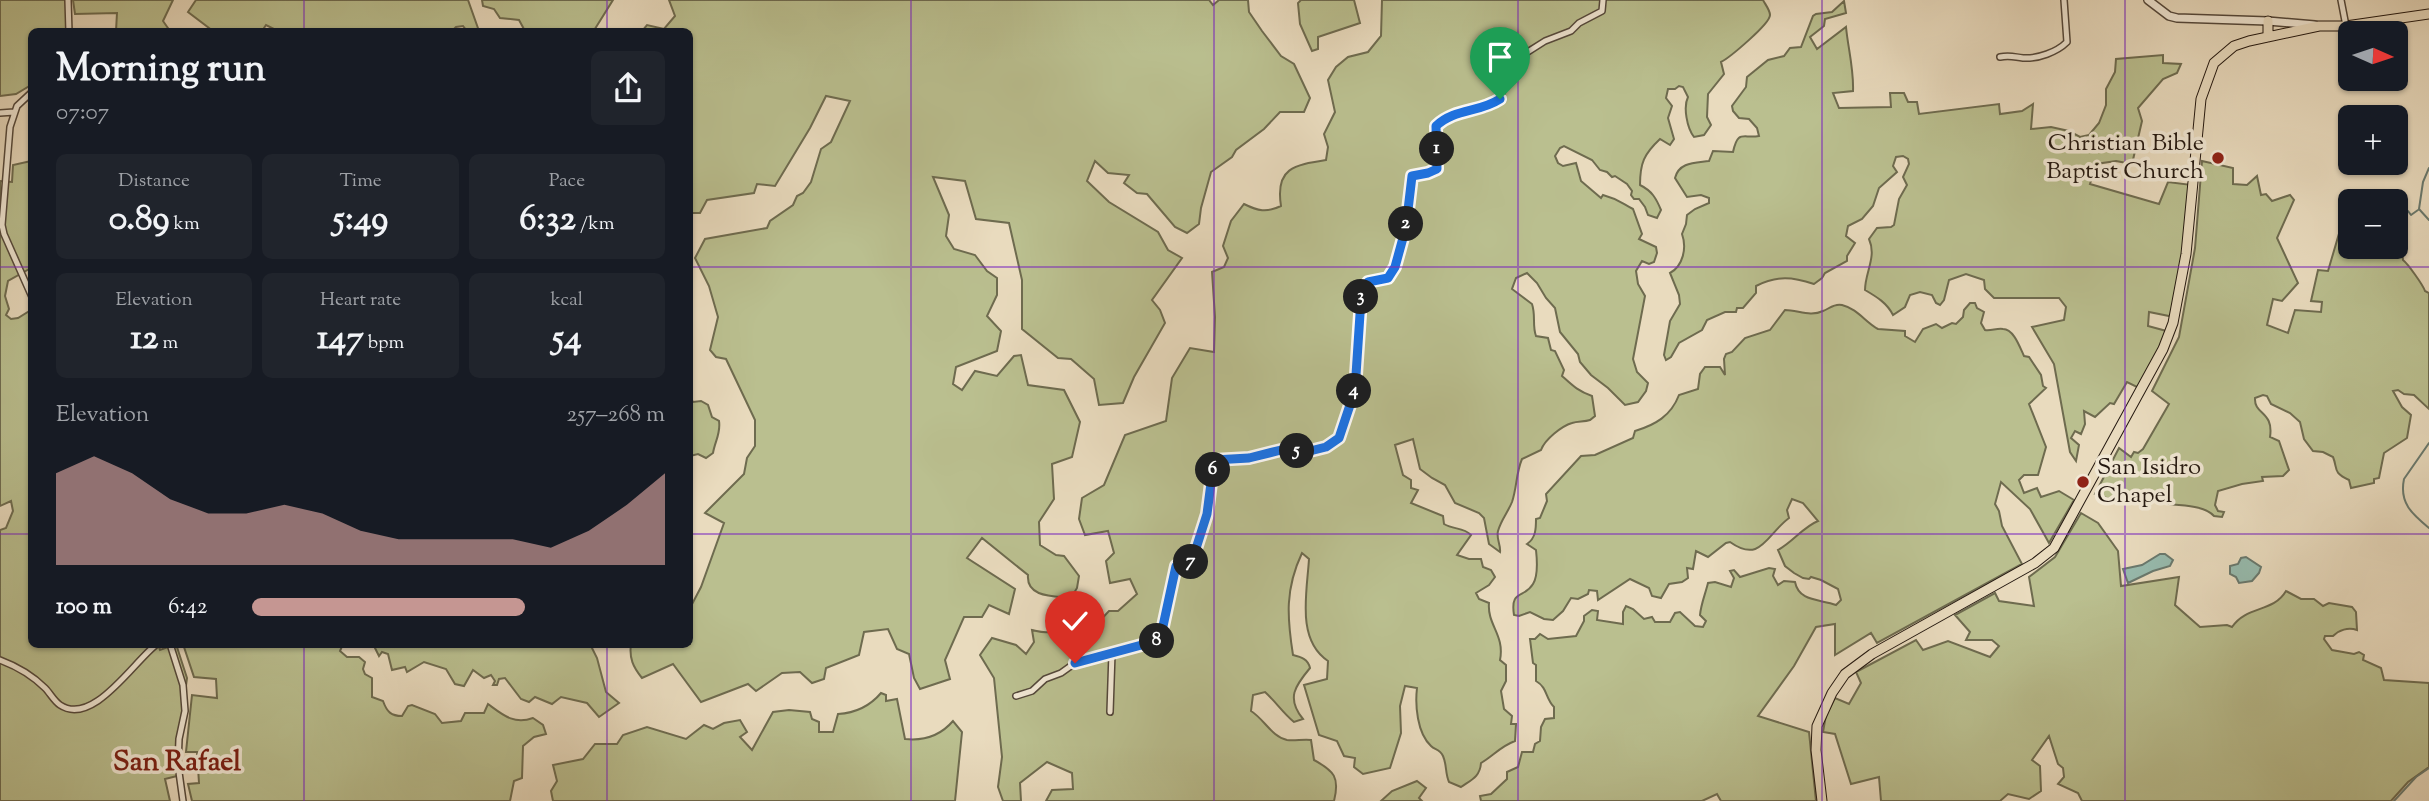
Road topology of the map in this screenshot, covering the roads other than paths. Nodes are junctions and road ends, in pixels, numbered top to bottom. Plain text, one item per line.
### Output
1 (68, 0) edge
2 (1603, 0) edge
3 (2064, 0) edge
4 (2148, 0) edge
5 (2341, 0) edge
6 (2429, 14) edge
7 (2267, 21) junction
8 (2345, 21) edge
9 (2381, 21) edge
10 (2319, 26) junction
11 (2338, 26) edge
12 (69, 28) edge
13 (2268, 37) junction
14 (2000, 57) dead end
15 (28, 96) edge
16 (14, 112) junction
17 (0, 113) edge
18 (28, 288) edge
19 (154, 648) edge
20 (171, 648) edge
21 (1112, 653) junction
22 (0, 660) edge
23 (1016, 696) dead end
24 (1110, 712) dead end
25 (183, 801) edge
26 (1822, 801) edge

1 - 12 street
2 - 21 street
3 - 14 street
4 - 7 street
5 - 8 street
6 - 9 main road
7 - 10 street
7 - 13 main road
10 - 11 main road
10 - 13 main road
13 - 26 main road
15 - 16 street
16 - 17 street
16 - 18 street
19 - 22 street
20 - 25 street
21 - 23 street
21 - 24 street

